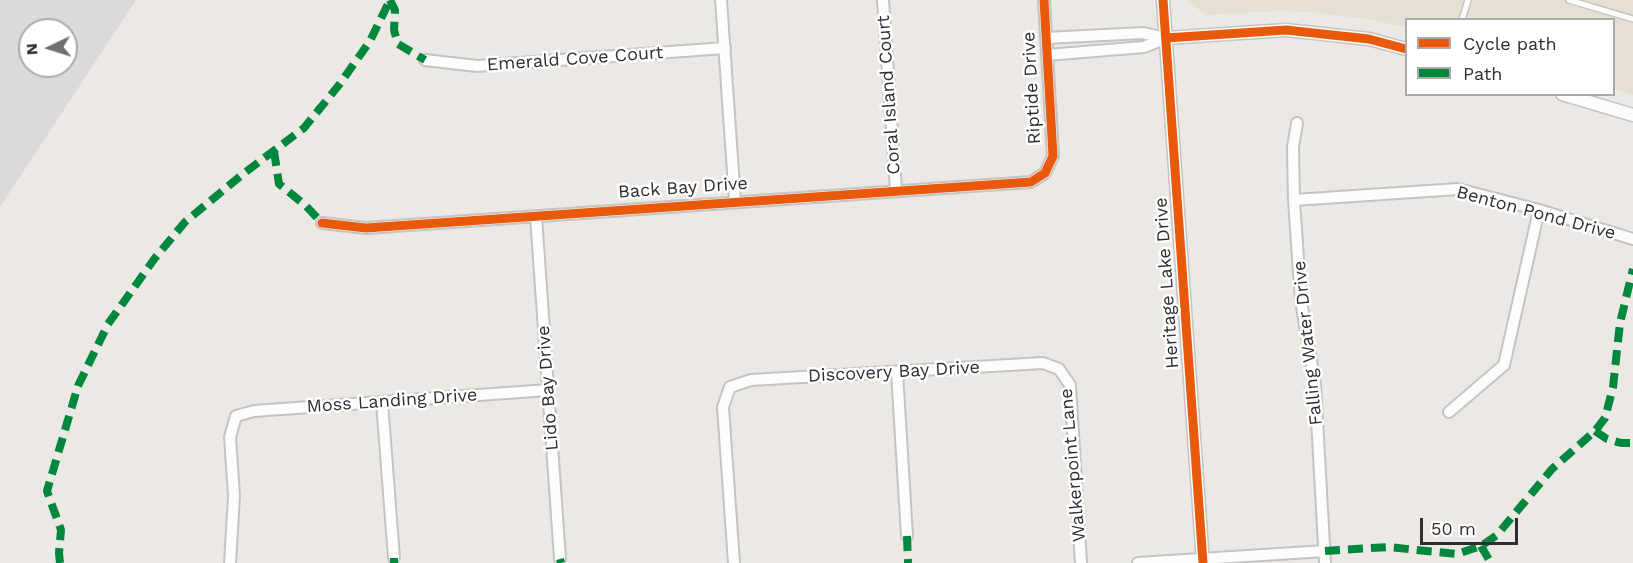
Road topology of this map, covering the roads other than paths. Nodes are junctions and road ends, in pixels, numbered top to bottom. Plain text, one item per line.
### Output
1 (721, 0) edge
2 (883, 0) edge
3 (1044, 0) edge
4 (1163, 0) edge
5 (1468, 0) edge
6 (1569, 0) edge
7 (1463, 16) edge
8 (1633, 19) edge
9 (1046, 38) junction
10 (1166, 38) junction
11 (725, 48) junction
12 (1405, 48) edge
13 (1047, 55) junction
14 (425, 60) dead end
15 (1568, 96) edge
16 (1633, 116) edge
17 (1297, 123) dead end
18 (1045, 173) joint
19 (896, 190) junction
20 (1294, 200) junction
21 (735, 201) junction
22 (1539, 210) junction
23 (536, 216) junction
24 (322, 223) dead end
25 (1633, 239) edge
26 (1059, 369) joint
27 (897, 372) junction
28 (549, 390) junction
29 (382, 402) junction
30 (1449, 412) dead end
31 (908, 536) dead end
32 (1325, 551) junction
33 (394, 558) dead end
34 (560, 560) dead end
35 (1203, 561) edge
36 (230, 563) edge
37 (734, 563) edge
38 (1081, 563) edge
39 (1138, 563) edge
40 (1325, 563) edge

1 - 11 street
2 - 19 street, Coral Island Court
3 - 9 street, Riptide Drive
4 - 10 street, Heritage Lake Drive
5 - 7 lane
6 - 8 lane
9 - 10 street
9 - 13 street, Riptide Drive
10 - 12 street
10 - 13 street
10 - 35 street, Heritage Lake Drive
11 - 14 street, Emerald Cove Court
11 - 21 street
13 - 18 street, Riptide Drive
15 - 16 street
17 - 20 street, Falling Water Drive
18 - 19 street, Back Bay Drive
19 - 21 street, Back Bay Drive
20 - 22 street, Benton Pond Drive
20 - 32 street, Falling Water Drive
21 - 23 street, Back Bay Drive
22 - 25 street, Benton Pond Drive
22 - 30 street
23 - 24 street, Back Bay Drive
23 - 28 street, Lido Bay Drive
26 - 27 street, Discovery Bay Drive
26 - 38 street, Walkerpoint Lane
27 - 31 street
27 - 37 street, Discovery Bay Drive
28 - 29 street, Moss Landing Drive
28 - 34 street, Lido Bay Drive
29 - 33 street
29 - 36 street, Moss Landing Drive
32 - 35 street
32 - 40 street, Falling Water Drive
35 - 39 street

